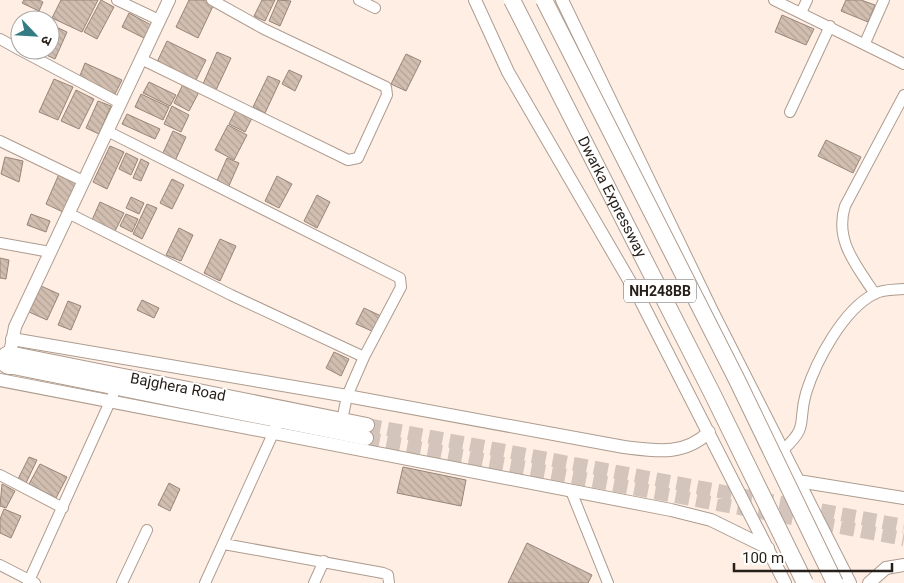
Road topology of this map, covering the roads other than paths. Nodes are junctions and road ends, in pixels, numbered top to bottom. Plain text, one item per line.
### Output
1 (117, 0) edge
2 (169, 0) edge
3 (212, 0) edge
4 (238, 0) edge
5 (359, 0) edge
6 (475, 0) edge
7 (512, 0) edge
8 (544, 0) edge
9 (562, 0) edge
10 (774, 0) edge
11 (807, 0) edge
12 (884, 0) edge
13 (376, 8) dead end
14 (233, 11) junction
15 (801, 13) junction
16 (159, 20) junction
17 (830, 26) junction
18 (865, 43) junction
19 (141, 59) junction
20 (39, 60) edge
21 (904, 64) edge
22 (904, 94) edge
23 (120, 103) junction
24 (790, 112) dead end
25 (107, 131) junction
26 (0, 141) edge
27 (17, 150) junction
28 (0, 151) edge
29 (83, 181) junction
30 (68, 213) junction
31 (0, 244) edge
32 (50, 252) junction
33 (904, 289) edge
34 (875, 294) junction
35 (12, 339) junction
36 (364, 357) junction
37 (6, 366) edge
38 (116, 388) junction
39 (347, 396) junction
40 (109, 402) junction
41 (276, 427) junction
42 (341, 427) junction
43 (367, 432) tunnel mouth
44 (709, 432) junction
45 (782, 450) junction
46 (0, 475) edge
47 (798, 481) junction
48 (571, 491) junction
49 (904, 498) edge
50 (63, 508) junction
51 (147, 530) dead end
52 (224, 544) junction
53 (768, 548) junction
54 (324, 562) junction
55 (0, 565) edge
56 (904, 565) edge
57 (604, 580) edge
58 (31, 582) edge
59 (122, 583) edge
60 (205, 583) edge
61 (314, 583) edge
62 (389, 583) edge
63 (785, 583) edge
64 (805, 583) edge
65 (835, 583) edge
66 (850, 583) edge
67 (869, 583) edge

1 - 16 street
2 - 16 street
3 - 14 street
4 - 14 street
5 - 13 street
6 - 44 street
7 - 64 highway, Dwarka Expressway / NH248BB, bridge
8 - 65 highway, Dwarka Expressway / NH248BB, bridge
9 - 45 street
10 - 15 street
11 - 15 street
12 - 18 street
14 - 19 street
15 - 17 street
16 - 19 street
17 - 18 street
17 - 24 street
18 - 21 street
19 - 23 street
20 - 23 street
22 - 34 street
23 - 25 street
25 - 29 street
25 - 36 street
26 - 27 street
27 - 28 street
27 - 29 street
29 - 30 street
30 - 32 street
30 - 36 street
31 - 32 street
32 - 35 street
33 - 34 street
34 - 45 street
35 - 37 street
35 - 39 street
36 - 39 street
37 - 38 main road, Bajghera Road
37 - 40 street
37 - 42 main road, Bajghera Road
38 - 40 street
38 - 41 main road, Bajghera Road
39 - 42 street
39 - 44 street
40 - 41 street
40 - 50 street
41 - 42 main road, Bajghera Road
41 - 48 street
41 - 52 street
42 - 43 main road
44 - 53 street
45 - 47 street
46 - 50 street
47 - 49 street
47 - 66 street
48 - 53 street
48 - 57 street
50 - 58 street
51 - 59 street
52 - 54 street
52 - 60 street
53 - 63 street
54 - 61 street
54 - 62 street
55 - 58 street
56 - 67 street

